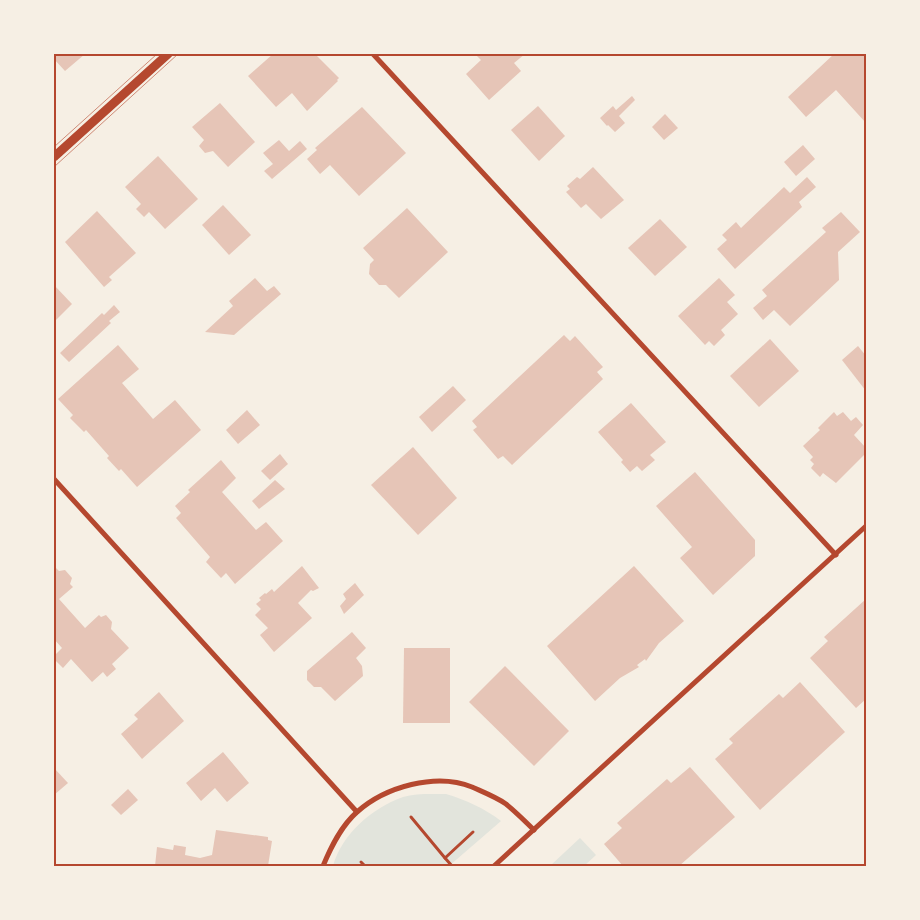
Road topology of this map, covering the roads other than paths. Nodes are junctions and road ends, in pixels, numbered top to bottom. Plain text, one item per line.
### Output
1 (168, 54) edge
2 (373, 54) edge
3 (54, 157) edge
4 (54, 478) edge
5 (866, 526) edge
6 (836, 554) junction
7 (357, 812) junction
8 (534, 830) junction
9 (323, 866) edge
10 (494, 866) edge

1 - 3 street
2 - 6 street
4 - 7 street
5 - 6 street
6 - 8 street
7 - 8 street
7 - 9 street
8 - 10 street

